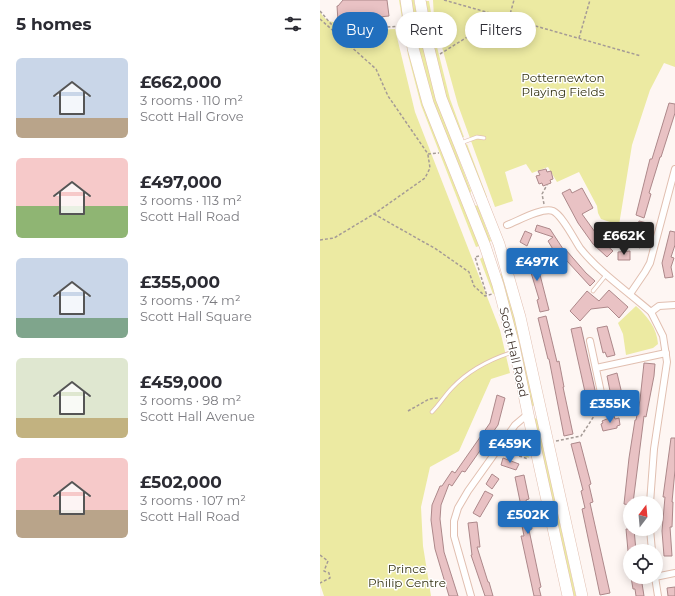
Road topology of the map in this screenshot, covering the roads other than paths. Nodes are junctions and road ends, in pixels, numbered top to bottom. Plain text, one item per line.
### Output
1 (406, 0) edge
2 (420, 0) edge
3 (408, 12) edge
4 (422, 12) edge
5 (414, 48) edge
6 (428, 48) edge
7 (484, 138) dead end
8 (459, 143) junction
9 (675, 169) edge
10 (479, 196) junction
11 (466, 201) junction
12 (507, 225) dead end
13 (506, 266) junction
14 (493, 270) junction
15 (607, 274) junction
16 (593, 291) dead end
17 (630, 294) junction
18 (675, 305) edge
19 (651, 312) junction
20 (590, 341) dead end
21 (515, 351) junction
22 (666, 353) junction
23 (596, 368) junction
24 (604, 402) road end
25 (541, 411) junction
26 (432, 412) dead end
27 (528, 414) junction
28 (651, 496) edge
29 (675, 573) edge
30 (663, 575) edge
31 (656, 584) edge
32 (470, 596) edge
33 (568, 596) edge
34 (582, 596) edge
35 (658, 596) edge

1 - 3 highway, Scott Hall Road
2 - 4 highway, Scott Hall Road
5 - 11 highway, Scott Hall Road
6 - 8 highway, Scott Hall Road
7 - 8 lane
8 - 10 highway, Scott Hall Road
9 - 17 street
10 - 11 highway
10 - 13 highway, Scott Hall Road
11 - 14 highway, Scott Hall Road
12 - 15 street
13 - 14 highway
13 - 25 highway, Scott Hall Road
14 - 21 highway, Scott Hall Road
15 - 16 lane
15 - 17 street
17 - 19 street
18 - 19 street
19 - 22 street
20 - 23 street
21 - 26 lane
21 - 27 highway, Scott Hall Road
22 - 23 street
22 - 28 street
23 - 24 street
25 - 27 highway
25 - 34 highway, Scott Hall Road
27 - 32 street
27 - 33 highway, Scott Hall Road
29 - 30 street
31 - 35 street

